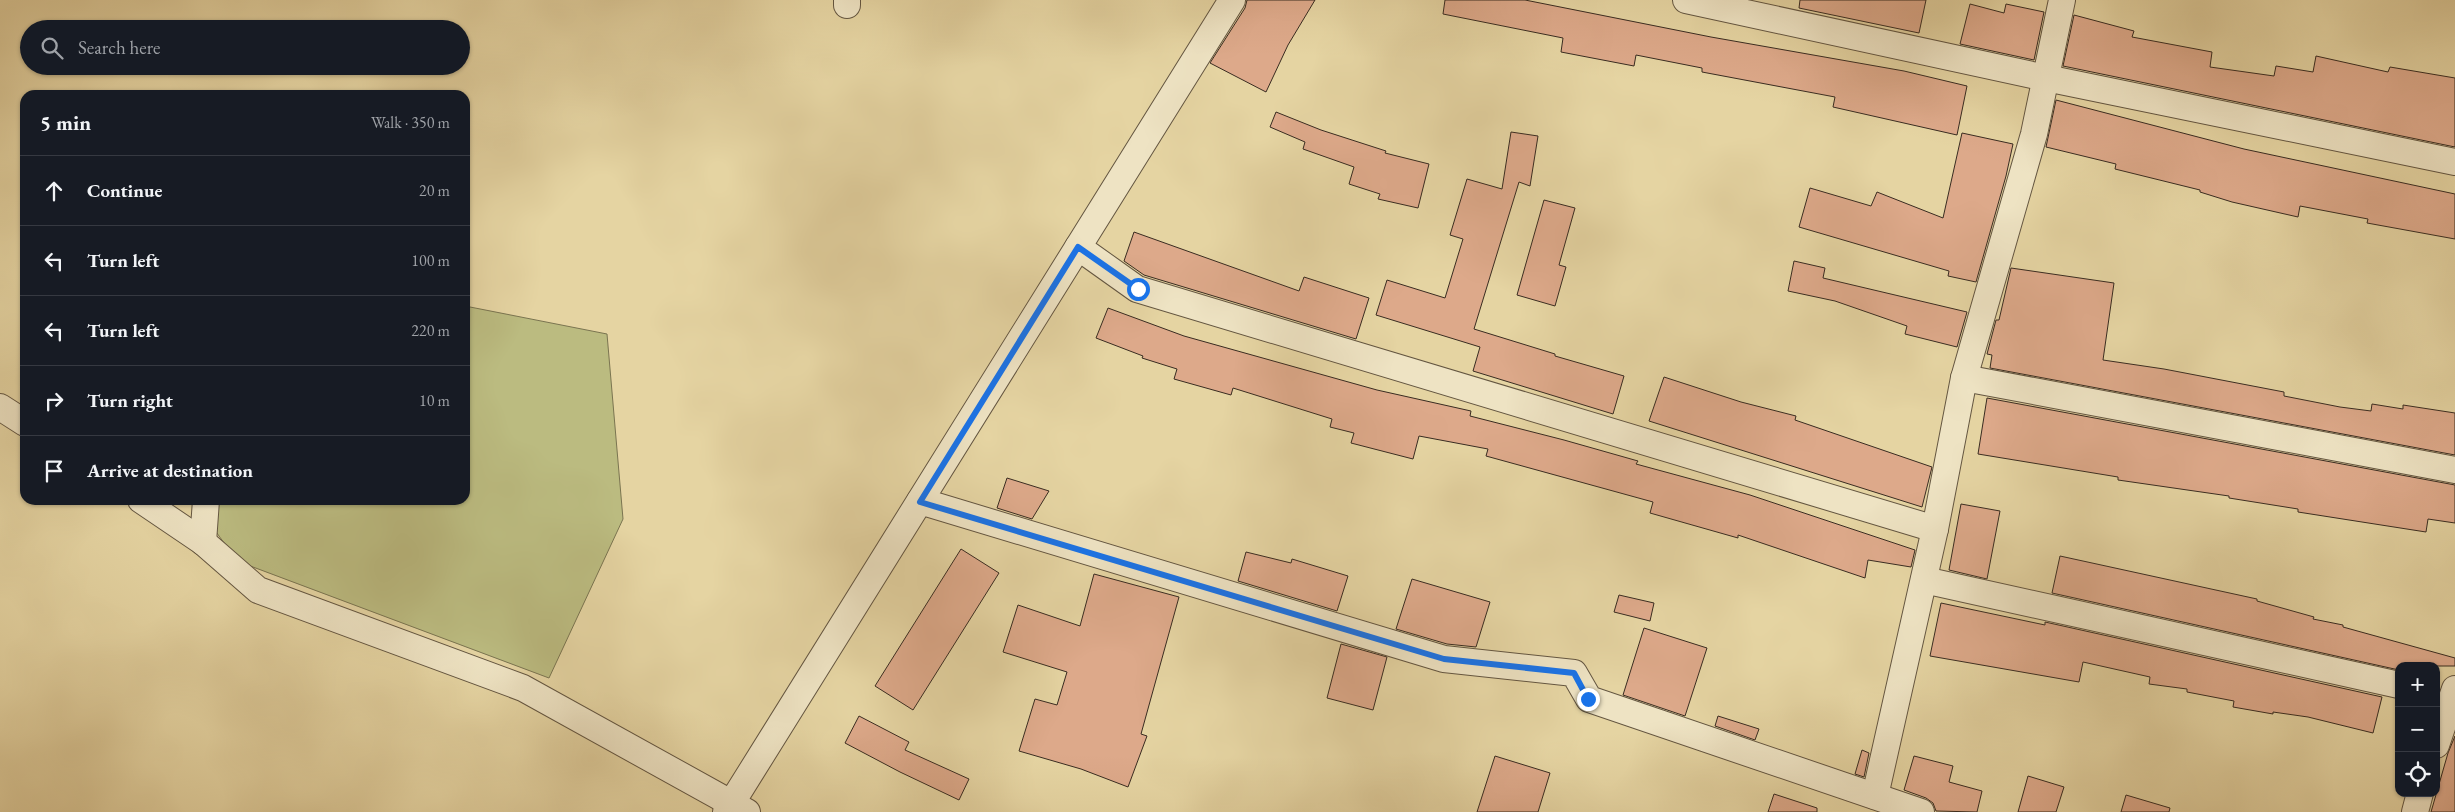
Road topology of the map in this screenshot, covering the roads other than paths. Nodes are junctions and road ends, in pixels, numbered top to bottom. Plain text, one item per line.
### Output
1 (1232, 0) edge
2 (1686, 0) edge
3 (2062, 0) edge
4 (2046, 78) junction
5 (2455, 162) edge
6 (1078, 247) junction
7 (1964, 378) junction
8 (0, 406) edge
9 (20, 420) edge
10 (2455, 470) edge
11 (920, 502) junction
12 (148, 505) edge
13 (206, 505) edge
14 (1935, 529) junction
15 (203, 542) junction
16 (1924, 580) junction
17 (2395, 684) edge
18 (2448, 693) edge
19 (2440, 728) edge
20 (1875, 796) junction
21 (735, 809) edge
22 (1921, 812) edge

1 - 6 street
2 - 4 street
3 - 4 street
4 - 5 street
4 - 7 street
6 - 11 street
6 - 14 street
7 - 10 street
7 - 14 street
8 - 9 street
11 - 20 street
11 - 21 street
12 - 15 street
13 - 15 street
14 - 16 street
15 - 21 street
16 - 17 street
16 - 20 street
18 - 19 street
20 - 22 street

